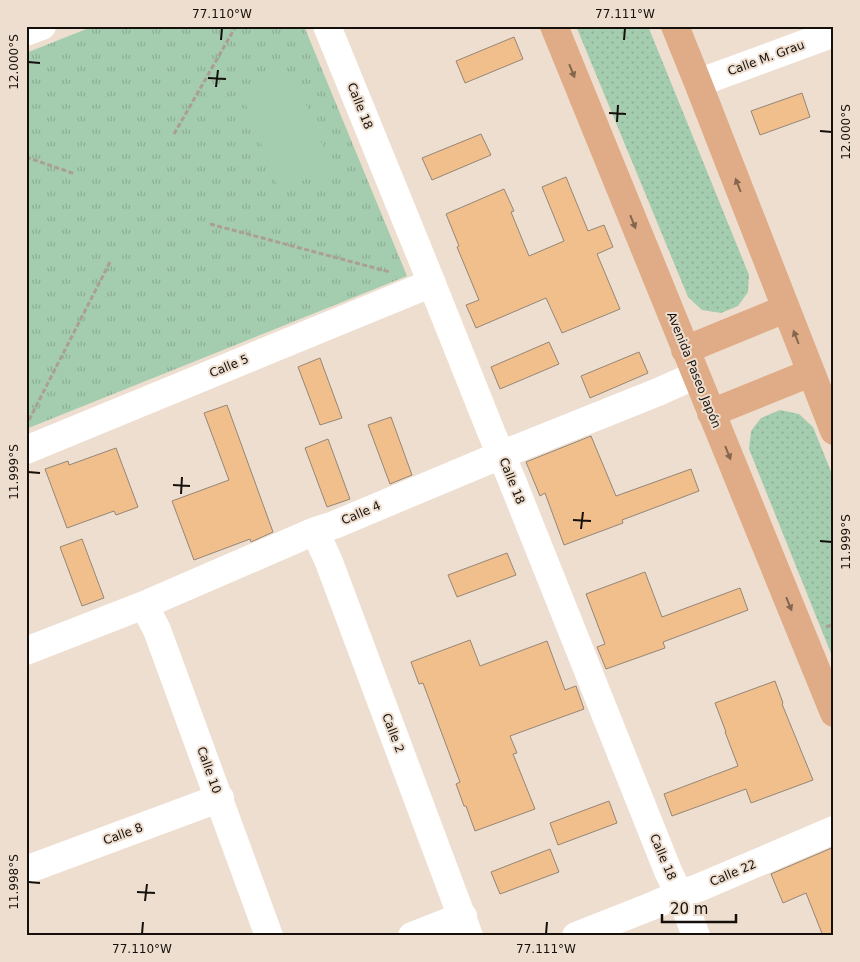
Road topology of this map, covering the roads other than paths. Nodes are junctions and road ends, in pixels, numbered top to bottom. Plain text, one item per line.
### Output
1 (42, 26) edge
2 (328, 26) edge
3 (554, 26) edge
4 (675, 26) edge
5 (26, 32) edge
6 (834, 33) edge
7 (698, 83) junction
8 (432, 283) junction
9 (786, 309) junction
10 (685, 350) junction
11 (810, 373) junction
12 (696, 375) junction
13 (711, 413) junction
14 (834, 431) edge
15 (26, 450) edge
16 (501, 455) junction
17 (315, 531) junction
18 (144, 605) junction
19 (26, 652) edge
20 (834, 713) edge
21 (220, 798) junction
22 (834, 830) edge
23 (26, 870) edge
24 (679, 894) junction
25 (466, 926) edge
26 (269, 936) edge
27 (412, 936) edge
28 (576, 936) edge
29 (696, 936) edge

1 - 5 street
2 - 8 street, Calle 18
3 -> 10 main road, Avenida Paseo Japón
4 - 7 main road
6 - 7 street, Calle M. Grau
9 -> 7 main road
8 - 15 street, Calle 5
8 - 16 street, Calle 18
9 - 10 main road
11 -> 9 main road
10 - 12 main road, Avenida Paseo Japón
11 - 13 main road
11 - 14 main road
12 - 13 main road, Avenida Paseo Japón
12 - 16 street, Calle 4
13 -> 20 main road, Avenida Paseo Japón
16 - 17 street, Calle 4
16 - 24 street, Calle 18
17 - 18 street, Calle 4
17 - 25 street, Calle 2
18 - 19 street, Calle 4
18 - 21 street, Calle 10
21 - 23 street, Calle 8
21 - 26 street, Calle 10
22 - 24 street, Calle 22
24 - 28 street, Calle 22
24 - 29 street, Calle 18
25 - 27 street

